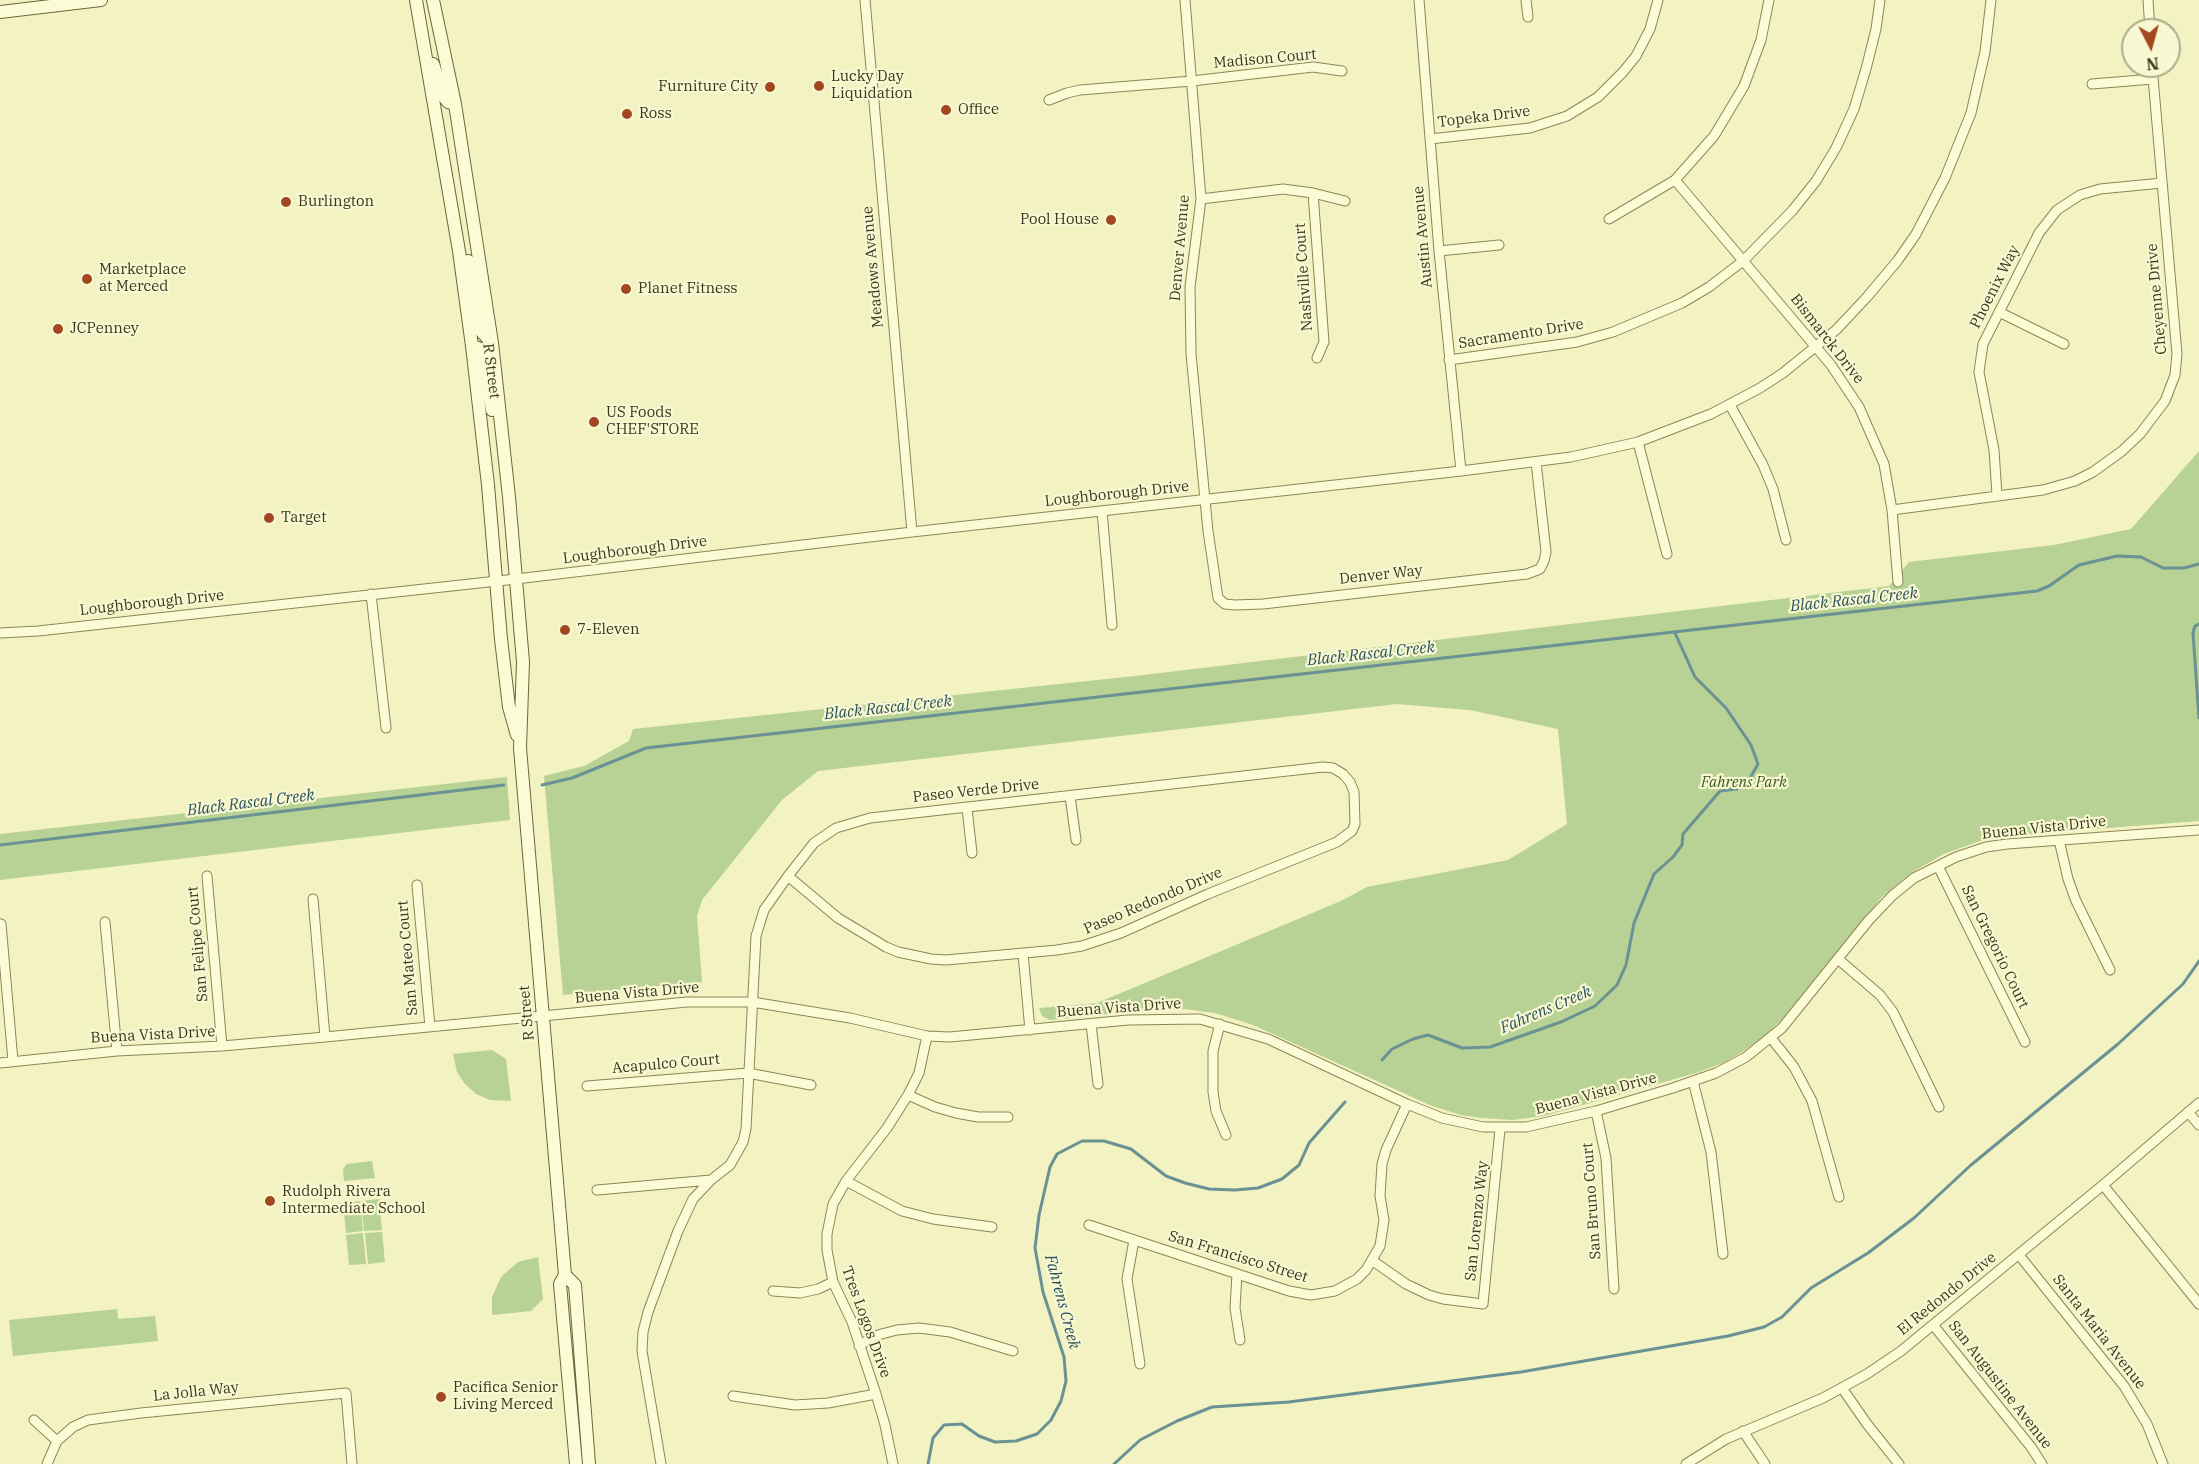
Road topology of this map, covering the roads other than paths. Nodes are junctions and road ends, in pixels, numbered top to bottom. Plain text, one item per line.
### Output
1 (101, 0) edge
2 (416, 0) edge
3 (433, 0) edge
4 (865, 0) edge
5 (1185, 0) edge
6 (1419, 0) edge
7 (1527, 0) edge
8 (1658, 0) edge
9 (1769, 0) edge
10 (1880, 0) edge
11 (1991, 0) edge
12 (2148, 0) edge
13 (0, 12) edge
14 (1528, 16) dead end
15 (2149, 18) edge
16 (426, 57) junction
17 (1342, 71) dead end
18 (2153, 79) joint
19 (1192, 81) junction
20 (2092, 84) dead end
21 (1049, 100) dead end
22 (455, 104) junction
23 (435, 110) junction
24 (1430, 139) junction
25 (1675, 180) junction
26 (2162, 183) junction
27 (467, 188) junction
28 (1313, 193) junction
29 (1201, 199) junction
30 (1345, 201) dead end
31 (1609, 219) dead end
32 (1499, 245) dead end
33 (459, 251) junction
34 (1439, 251) junction
35 (1743, 261) junction
36 (1999, 312) junction
37 (492, 343) junction
38 (2064, 344) dead end
39 (472, 346) junction
40 (1816, 347) junction
41 (1317, 357) dead end
42 (1449, 360) junction
43 (1730, 405) junction
44 (501, 426) junction
45 (1638, 442) junction
46 (1536, 462) junction
47 (1461, 471) junction
48 (1997, 495) junction
49 (1205, 499) junction
50 (1892, 510) junction
51 (1102, 511) junction
52 (912, 532) junction
53 (1786, 540) dead end
54 (1667, 554) dead end
55 (516, 579) junction
56 (495, 581) junction
57 (1898, 582) dead end
58 (371, 594) junction
59 (1112, 625) dead end
60 (0, 633) edge
61 (386, 728) dead end
62 (520, 748) junction
63 (1323, 767) joint
64 (1070, 796) junction
65 (967, 808) junction
66 (2196, 830) edge
67 (1076, 840) dead end
68 (2059, 840) junction
69 (972, 853) dead end
70 (1938, 866) junction
71 (207, 876) dead end
72 (788, 876) junction
73 (417, 885) dead end
74 (313, 899) dead end
75 (105, 922) dead end
76 (1, 924) edge
77 (1023, 954) junction
78 (1838, 959) junction
79 (2110, 970) dead end
80 (752, 1002) junction
81 (542, 1017) junction
82 (1091, 1024) junction
83 (1220, 1024) junction
84 (430, 1028) junction
85 (1030, 1030) junction
86 (927, 1036) junction
87 (325, 1037) junction
88 (1771, 1038) junction
89 (2025, 1042) dead end
90 (222, 1046) junction
91 (117, 1051) junction
92 (13, 1061) junction
93 (0, 1063) edge
94 (748, 1073) junction
95 (1693, 1081) junction
96 (1098, 1084) dead end
97 (811, 1085) dead end
98 (587, 1086) dead end
99 (908, 1095) junction
100 (2199, 1103) edge
101 (1407, 1104) junction
102 (1939, 1107) dead end
103 (1596, 1110) junction
104 (2188, 1112) junction
105 (1008, 1117) dead end
106 (2199, 1125) edge
107 (1500, 1129) junction
108 (1226, 1136) dead end
109 (711, 1180) junction
110 (846, 1182) junction
111 (2103, 1185) junction
112 (597, 1190) dead end
113 (1839, 1197) dead end
114 (1089, 1225) dead end
115 (992, 1227) dead end
116 (1134, 1240) junction
117 (1723, 1254) dead end
118 (2019, 1255) junction
119 (1373, 1261) junction
120 (1238, 1274) junction
121 (566, 1275) junction
122 (833, 1282) junction
123 (1614, 1289) dead end
124 (773, 1291) dead end
125 (2199, 1304) edge
126 (1934, 1326) junction
127 (1240, 1340) dead end
128 (859, 1346) junction
129 (1013, 1351) dead end
130 (1140, 1364) dead end
131 (1842, 1388) junction
132 (876, 1394) junction
133 (733, 1396) dead end
134 (34, 1420) dead end
135 (1743, 1431) junction
136 (57, 1441) junction
137 (47, 1464) edge
138 (352, 1464) edge
139 (576, 1464) edge
140 (589, 1464) edge
141 (661, 1464) edge
142 (893, 1464) edge
143 (1686, 1464) edge
144 (1765, 1464) edge
145 (1899, 1464) edge
146 (2042, 1464) edge
147 (2163, 1464) edge

1 - 13 street
2 - 16 street, R Street
3 - 22 street, R Street
4 - 52 street, Meadows Avenue
5 - 19 street, Denver Avenue
6 - 24 street, Austin Avenue
7 - 14 street
8 - 24 street, Topeka Drive
9 - 25 street
10 - 35 street, Sacramento Drive
11 - 40 street, Loughborough Drive
12 - 15 street
16 - 22 street
16 - 23 street, R Street
17 - 19 street, Madison Court
18 - 20 street
18 - 26 street, Cheyenne Drive
19 - 21 street, Madison Court
19 - 29 street, Denver Avenue
22 - 27 street, R Street
23 - 27 street
23 - 33 street, R Street
24 - 34 street, Austin Avenue
25 - 31 street
25 - 35 street, Bismarck Drive
26 - 36 street, Phoenix Way
26 - 48 street, Cheyenne Drive
27 - 37 street, R Street
28 - 29 street
28 - 30 street
28 - 41 street, Nashville Court
29 - 49 street, Denver Avenue
32 - 34 street
33 - 37 street
33 - 39 street, R Street
34 - 42 street, Austin Avenue
35 - 40 street, Bismarck Drive
35 - 42 street, Sacramento Drive
36 - 38 street
36 - 48 street, Phoenix Way
37 - 44 street, R Street
39 - 44 street
39 - 56 street, R Street
40 - 43 street, Loughborough Drive
40 - 50 street, Bismarck Drive
42 - 47 street, Austin Avenue
43 - 45 street, Loughborough Drive
43 - 53 street
44 - 55 street, R Street
45 - 46 street, Loughborough Drive
45 - 54 street
46 - 47 street, Loughborough Drive
46 - 49 street, Denver Way
47 - 49 street, Loughborough Drive
48 - 50 street, Cheyenne Drive
49 - 51 street, Loughborough Drive
50 - 57 street, Bismarck Drive
51 - 52 street, Loughborough Drive
51 - 59 street
52 - 55 street, Loughborough Drive
55 - 56 street, Loughborough Drive
55 - 62 street, R Street
56 - 58 street, Loughborough Drive
56 - 62 street, R Street
58 - 60 street, Loughborough Drive
58 - 61 street
62 - 81 street, R Street
63 - 64 street, Paseo Verde Drive
63 - 77 street, Paseo Redondo Drive
64 - 65 street, Paseo Verde Drive
64 - 67 street
65 - 69 street
65 - 72 street, Paseo Verde Drive
66 - 68 street, Buena Vista Drive
68 - 70 street, Buena Vista Drive
68 - 79 street
70 - 78 street, Buena Vista Drive
70 - 89 street, San Gregorio Court
71 - 90 street, San Felipe Court
72 - 77 street, Paseo Redondo Drive
72 - 80 street, Paseo Verde Drive
73 - 84 street, San Mateo Court
74 - 87 street
75 - 91 street
76 - 92 street
77 - 85 street
78 - 88 street, Buena Vista Drive
78 - 102 street
80 - 81 street, Buena Vista Drive
80 - 86 street, Buena Vista Drive
80 - 94 street, Paseo Verde Drive
81 - 84 street, Buena Vista Drive
81 - 121 street, R Street
82 - 83 street, Buena Vista Drive
82 - 85 street, Buena Vista Drive
82 - 96 street
83 - 101 street, Buena Vista Drive
83 - 108 street
84 - 87 street, Buena Vista Drive
85 - 86 street, Buena Vista Drive
86 - 99 street, Tres Logos Drive
87 - 90 street, Buena Vista Drive
88 - 95 street, Buena Vista Drive
88 - 113 street
90 - 91 street, Buena Vista Drive
91 - 92 street, Buena Vista Drive
92 - 93 street, Buena Vista Drive
94 - 97 street, Acapulco Court
94 - 98 street, Acapulco Court
94 - 109 street, Paseo Verde Drive
95 - 103 street, Buena Vista Drive
95 - 117 street
99 - 105 street
99 - 110 street, Tres Logos Drive
100 - 104 street, El Redondo Drive
101 - 107 street, Buena Vista Drive
101 - 119 street, San Francisco Street
103 - 107 street, Buena Vista Drive
103 - 123 street, San Bruno Court
104 - 106 street
104 - 111 street, El Redondo Drive
107 - 119 street, San Lorenzo Way
109 - 112 street
109 - 141 street, Paseo Verde Drive
110 - 115 street
110 - 122 street, Tres Logos Drive
111 - 118 street, El Redondo Drive
111 - 125 street
114 - 116 street, San Francisco Street
116 - 120 street, San Francisco Street
116 - 130 street
118 - 126 street, El Redondo Drive
118 - 147 street, Santa Maria Avenue
119 - 120 street, San Francisco Street
120 - 127 street
121 - 139 street, R Street
121 - 140 street, R Street
122 - 124 street
122 - 128 street, Tres Logos Drive
126 - 131 street, El Redondo Drive
126 - 146 street, San Augustine Avenue
128 - 129 street
128 - 132 street, Tres Logos Drive
131 - 135 street, El Redondo Drive
131 - 145 street
132 - 133 street
132 - 142 street, Tres Logos Drive
134 - 136 street
135 - 143 street, El Redondo Drive
135 - 144 street
136 - 137 street
136 - 138 street, La Jolla Way

